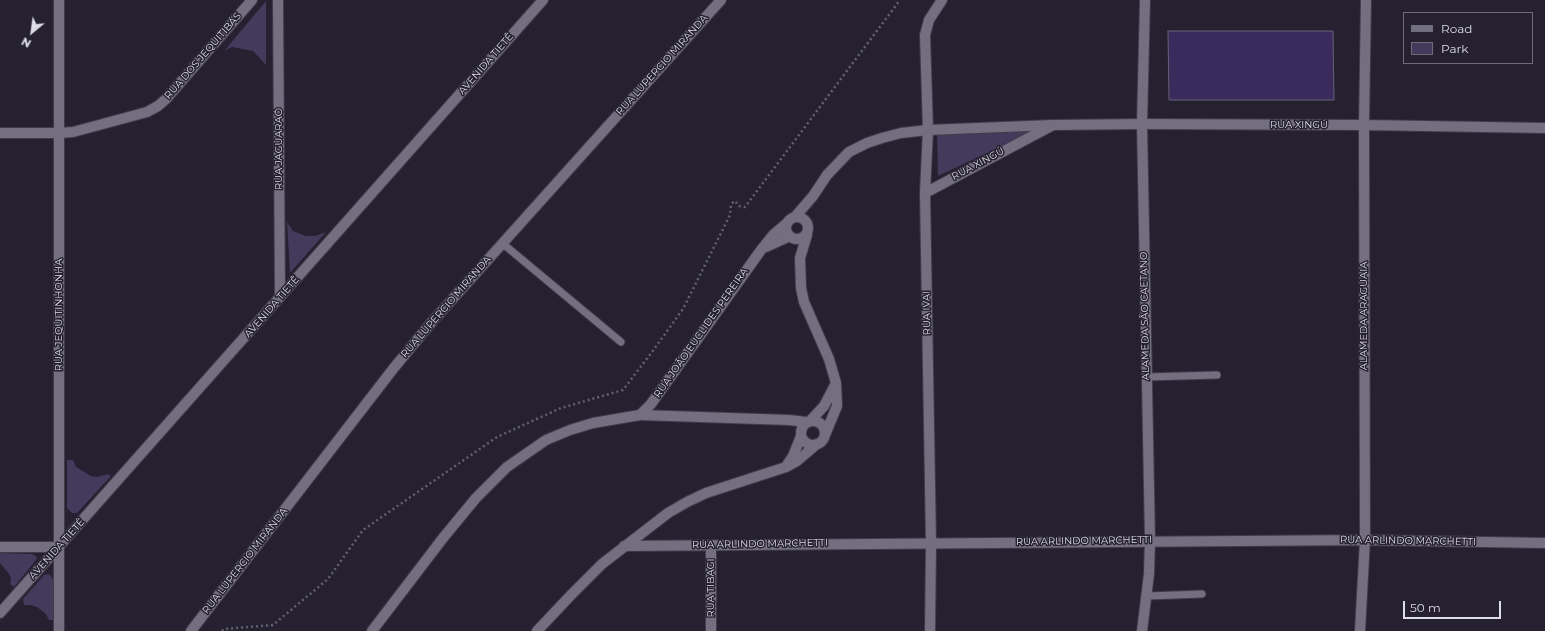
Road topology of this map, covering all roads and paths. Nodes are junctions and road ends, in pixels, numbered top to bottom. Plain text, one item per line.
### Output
1 (58, 0) edge
2 (252, 0) edge
3 (278, 0) edge
4 (543, 0) edge
5 (721, 0) edge
6 (900, 0) edge
7 (942, 0) edge
8 (1145, 0) edge
9 (1366, 0) edge
10 (1142, 124) junction
11 (1053, 125) junction
12 (1364, 125) junction
13 (1545, 128) edge
14 (928, 130) junction
15 (0, 133) edge
16 (59, 133) junction
17 (925, 193) junction
18 (813, 196) junction
19 (791, 220) junction
20 (808, 223) junction
21 (806, 234) junction
22 (791, 237) junction
23 (502, 243) junction
24 (761, 250) junction
25 (800, 258) junction
26 (280, 297) junction
27 (621, 342) dead end
28 (1216, 375) dead end
29 (1146, 377) junction
30 (836, 383) junction
31 (640, 415) junction
32 (782, 420) junction
33 (808, 422) junction
34 (801, 434) junction
35 (825, 434) junction
36 (817, 444) junction
37 (786, 467) junction
38 (1150, 540) junction
39 (1365, 540) junction
40 (931, 543) junction
41 (1545, 543) edge
42 (711, 545) junction
43 (624, 546) junction
44 (0, 547) edge
45 (59, 547) junction
46 (1202, 594) dead end
47 (1147, 596) junction
48 (0, 613) edge
49 (58, 631) edge
50 (191, 631) edge
51 (222, 631) edge
52 (372, 631) edge
53 (538, 631) edge
54 (711, 631) edge
55 (930, 631) edge
56 (1142, 631) edge
57 (1360, 631) edge

1 - 16 street, RUA JEQUITINHONHA
2 - 16 street, RUA DOS JEQUITIBÁS
3 - 26 street, RUA JAGUARAÓ
4 - 26 street, AVENIDA TIETÊ
5 - 23 street, RUA LUPERCIO MIRANDA
6 - 51 path
7 - 14 street, RUA IVAI
8 - 10 street, ALAMEDA SÃO CAETANO
9 - 12 street, ALAMEDA ARAGUAIA
10 - 11 street, RUA XINGÚ
10 - 12 street, RUA XINGÚ
10 - 29 street, ALAMEDA SÃO CAETANO
11 - 14 street, RUA XINGÚ
11 - 17 street, RUA XINGÚ
12 - 13 street, RUA XINGÚ
12 - 39 street, ALAMEDA ARAGUAIA
14 - 17 street, RUA IVAI
14 - 18 street, RUA XINGÚ
15 - 16 street, RUA DOS JEQUITIBÁS
16 - 45 street, RUA JEQUITINHONHA
17 - 40 street, RUA IVAI
18 - 19 street, RUA JOÃO EUCLIDES PEREIRA
18 - 20 street
19 - 20 street
19 - 22 street
19 - 24 street, RUA JOÃO EUCLIDES PEREIRA
20 - 21 street
21 - 22 street
21 - 25 street
22 - 24 street, RUA JOÃO EUCLIDES PEREIRA
22 - 25 street
23 - 27 lane
23 - 50 street, RUA LUPERCIO MIRANDA
24 - 31 street, RUA JOÃO EUCLIDES PEREIRA
25 - 30 street
26 - 45 street, AVENIDA TIETÊ
28 - 29 lane
29 - 38 street, ALAMEDA SÃO CAETANO
30 - 33 street
30 - 35 street
31 - 32 street
31 - 52 street
32 - 33 street
32 - 34 street
33 - 34 street
33 - 35 street
34 - 36 street
34 - 37 street
35 - 36 street
36 - 37 street
37 - 43 street
38 - 39 street, RUA ARLINDO MARCHETTI
38 - 40 street, RUA ARLINDO MARCHETTI
38 - 47 street, ALAMEDA SÃO CAETANO
39 - 41 street, RUA ARLINDO MARCHETTI
39 - 57 street, ALAMEDA ARAGUAIA
40 - 42 street, RUA ARLINDO MARCHETTI
40 - 55 street, RUA IVAI
42 - 43 street, RUA ARLINDO MARCHETTI
42 - 54 street, RUA TIBAGI
43 - 53 street
44 - 45 street
45 - 48 street, AVENIDA TIETÊ
45 - 49 street, RUA JEQUITINHONHA
46 - 47 lane
47 - 56 street, ALAMEDA SÃO CAETANO

